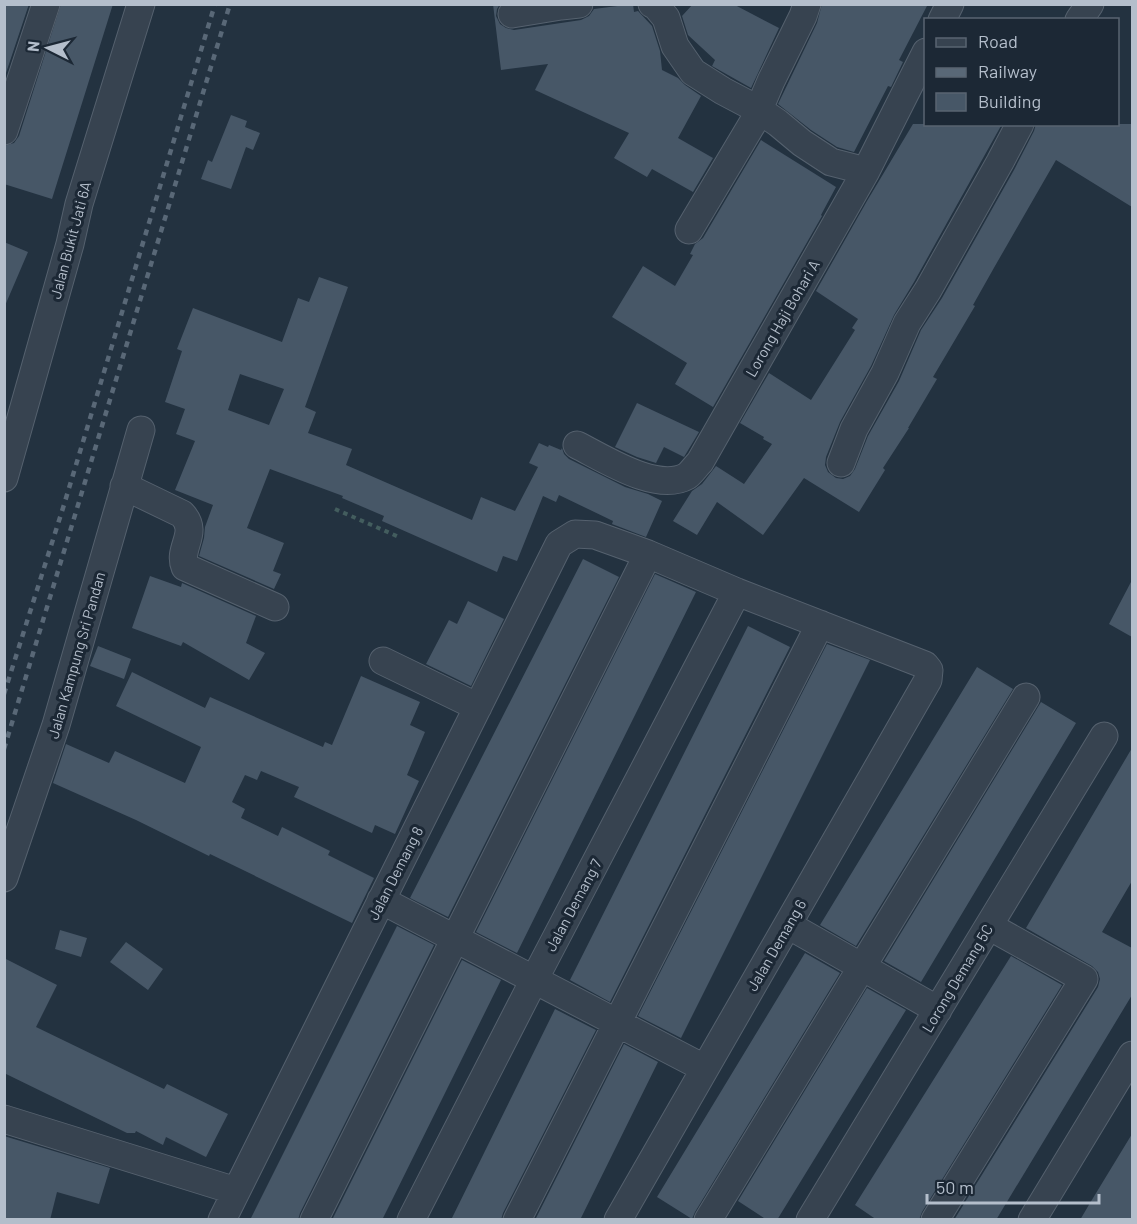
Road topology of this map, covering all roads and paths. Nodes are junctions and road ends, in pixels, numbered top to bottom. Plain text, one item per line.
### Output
1 (46, 4) edge
2 (141, 4) edge
3 (579, 4) edge
4 (652, 4) edge
5 (807, 4) edge
6 (950, 4) edge
7 (1090, 4) edge
8 (512, 14) dead end
9 (943, 18) edge
10 (1080, 18) edge
11 (924, 56) edge
12 (759, 110) junction
13 (1019, 126) edge
14 (4, 131) edge
15 (866, 171) junction
16 (689, 230) dead end
17 (15, 397) edge
18 (141, 429) dead end
19 (577, 445) dead end
20 (841, 463) dead end
21 (4, 478) edge
22 (124, 486) junction
23 (334, 508) dead end
24 (399, 537) dead end
25 (648, 554) junction
26 (737, 592) junction
27 (275, 607) dead end
28 (820, 624) junction
29 (383, 661) dead end
30 (1026, 697) dead end
31 (478, 707) junction
32 (1104, 736) dead end
33 (4, 878) edge
34 (381, 900) junction
35 (788, 924) junction
36 (989, 926) junction
37 (455, 938) junction
38 (862, 967) junction
39 (534, 980) junction
40 (938, 1010) junction
41 (617, 1023) junction
42 (1132, 1055) edge
43 (704, 1068) junction
44 (4, 1119) edge
45 (236, 1191) junction
46 (222, 1220) edge
47 (314, 1220) edge
48 (411, 1220) edge
49 (517, 1220) edge
50 (618, 1220) edge
51 (708, 1220) edge
52 (810, 1220) edge
53 (935, 1220) edge
54 (1032, 1220) edge

1 - 14 street
2 - 17 street, Jalan Bukit Jati 6A
3 - 8 street
4 - 12 street
5 - 12 street
6 - 9 street
7 - 10 street
11 - 15 street, Lorong Haji Bohari A
12 - 15 street
12 - 16 street
13 - 20 street
15 - 19 street, Lorong Haji Bohari A
17 - 21 street, Jalan Bukit Jati 6A
18 - 22 street, Jalan Kampung Sri Pandan
22 - 27 street
22 - 33 street, Jalan Kampung Sri Pandan
23 - 24 path
25 - 26 street
25 - 31 street, Jalan Demang 8
25 - 37 street
26 - 28 street
26 - 39 street, Jalan Demang 7
28 - 35 street, Jalan Demang 6
28 - 41 street
29 - 31 street
30 - 38 street
31 - 34 street, Jalan Demang 8
32 - 36 street, Lorong Demang 5C
34 - 37 street
34 - 45 street, Jalan Demang 8
35 - 38 street
35 - 43 street, Jalan Demang 6
36 - 40 street, Lorong Demang 5C
36 - 53 street
37 - 39 street
37 - 47 street
38 - 40 street
38 - 51 street
39 - 41 street
39 - 48 street, Jalan Demang 7
40 - 52 street, Lorong Demang 5C
41 - 43 street
41 - 49 street
42 - 54 street
43 - 50 street, Jalan Demang 6
44 - 45 street
45 - 46 street, Jalan Demang 8

